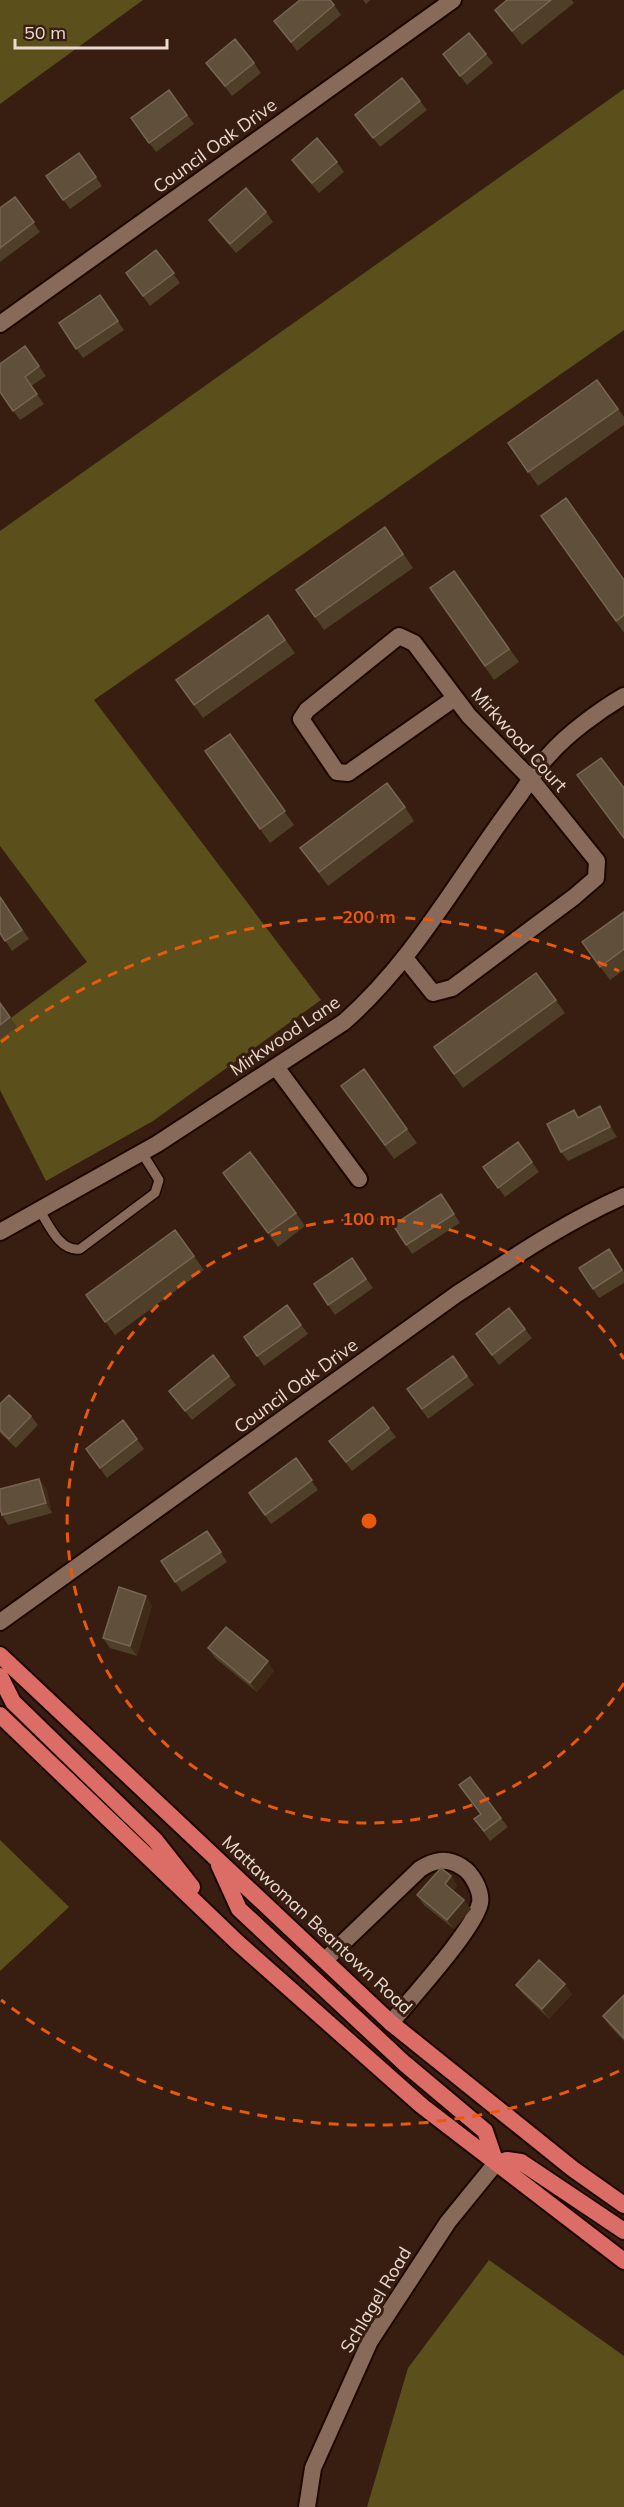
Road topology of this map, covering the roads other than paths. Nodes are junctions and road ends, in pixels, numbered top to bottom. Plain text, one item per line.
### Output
1 (453, 0) edge
2 (0, 324) edge
3 (624, 696) edge
4 (455, 698) junction
5 (530, 778) junction
6 (405, 958) junction
7 (276, 1067) junction
8 (142, 1153) junction
9 (359, 1179) dead end
10 (624, 1196) edge
11 (40, 1211) junction
12 (0, 1232) edge
13 (0, 1622) edge
14 (0, 1655) edge
15 (0, 1676) edge
16 (0, 1714) edge
17 (215, 1857) junction
18 (237, 1942) junction
19 (325, 1960) junction
20 (391, 2023) junction
21 (496, 2163) junction
22 (624, 2205) edge
23 (624, 2231) edge
24 (624, 2261) edge
25 (307, 2507) edge

1 - 2 street, Council Oak Drive
3 - 5 street, Mirkwood Lane
4 - 4 street, Mirkwood Court
4 - 5 street, Mirkwood Court
5 - 6 street, Mirkwood Lane
5 - 6 street, Mirkwood Court
6 - 7 street, Mirkwood Lane
7 - 8 street, Mirkwood Lane
7 - 9 street
8 - 11 street, Mirkwood Lane
8 - 11 lane
10 - 13 street, Council Oak Drive
11 - 12 street, Mirkwood Lane
14 - 17 highway, Mattawoman Beantown Road
15 - 18 highway
16 - 18 highway
17 - 19 highway, Mattawoman Beantown Road
17 - 21 highway
18 - 21 highway
19 - 20 highway, Mattawoman Beantown Road
19 - 20 street
20 - 22 highway, Mattawoman Beantown Road
21 - 23 highway
21 - 24 highway
21 - 25 street, Schlagel Road

